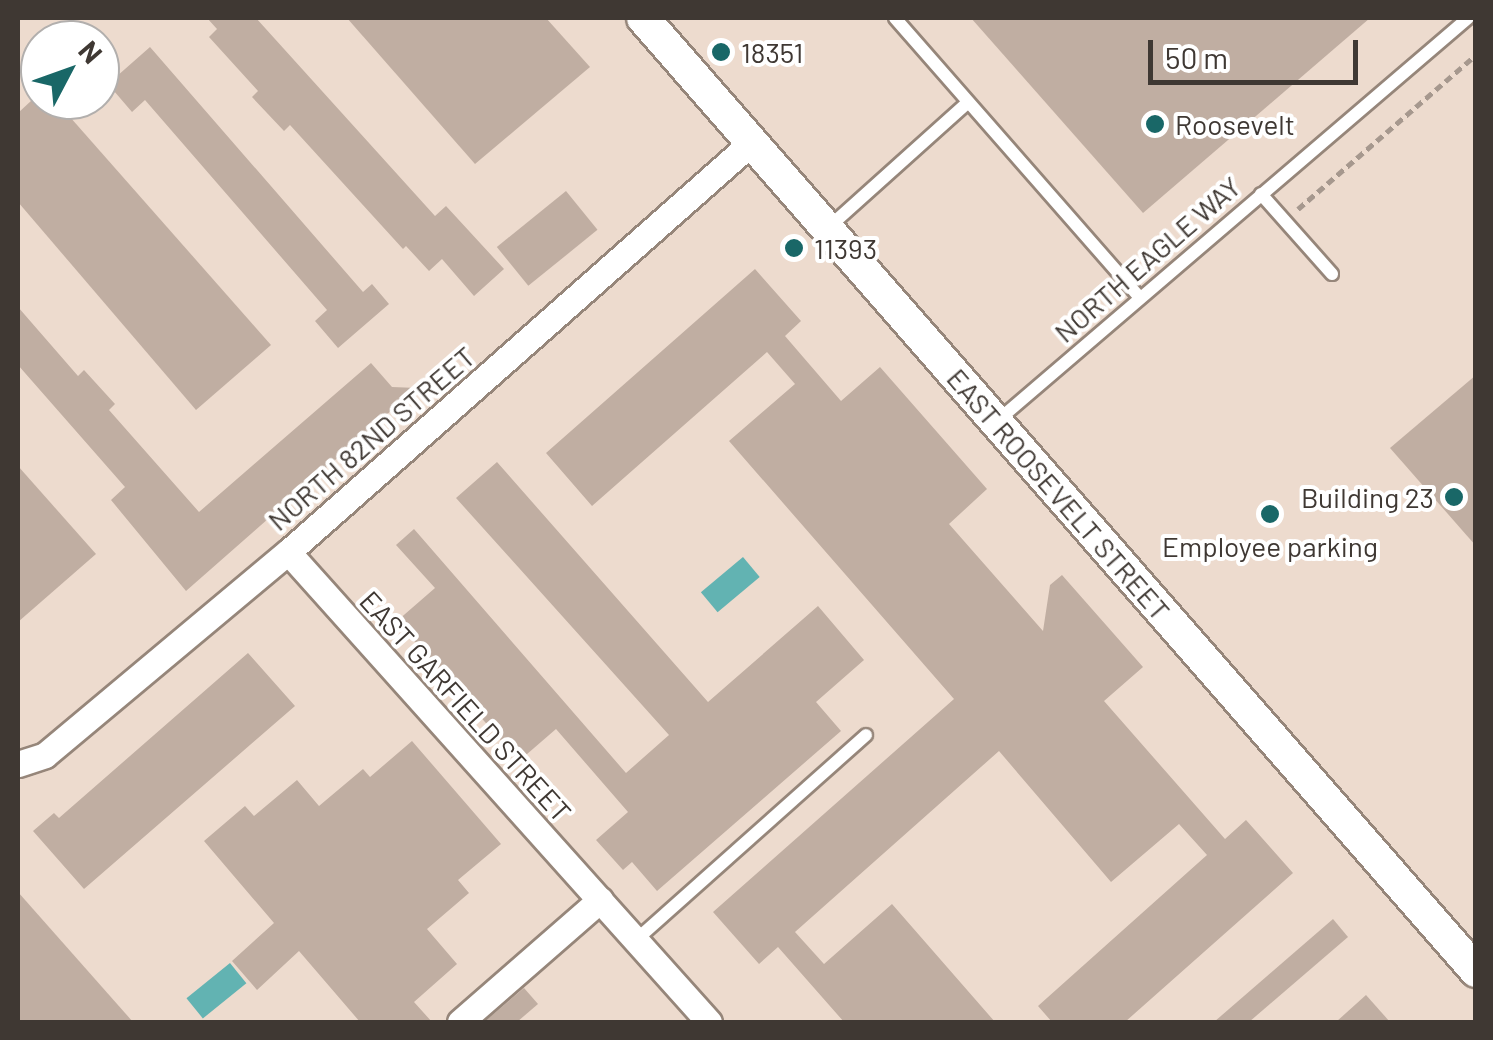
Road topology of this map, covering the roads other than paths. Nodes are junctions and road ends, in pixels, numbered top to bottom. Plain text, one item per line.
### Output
1 (643, 18) edge
2 (894, 18) edge
3 (1468, 18) edge
4 (968, 103) junction
5 (752, 142) junction
6 (1261, 194) junction
7 (827, 228) junction
8 (1332, 274) dead end
9 (1140, 298) junction
10 (996, 422) junction
11 (288, 552) junction
12 (866, 735) dead end
13 (18, 765) edge
14 (600, 900) junction
15 (636, 940) junction
16 (1476, 972) edge
17 (460, 1022) edge
18 (709, 1022) edge

1 - 5 street, EAST ROOSEVELT STREET
2 - 4 lane
3 - 6 lane, NORTH EAGLE WAY
4 - 7 lane
4 - 9 lane
5 - 7 street, EAST ROOSEVELT STREET
5 - 11 street, NORTH 82ND STREET
6 - 8 lane
6 - 9 lane, NORTH EAGLE WAY
7 - 10 street, EAST ROOSEVELT STREET
9 - 10 lane, NORTH EAGLE WAY
10 - 16 street, EAST ROOSEVELT STREET
11 - 13 street, NORTH 82ND STREET
11 - 14 street, EAST GARFIELD STREET
12 - 15 lane
14 - 15 street, EAST GARFIELD STREET
14 - 17 street
15 - 18 street, EAST GARFIELD STREET

